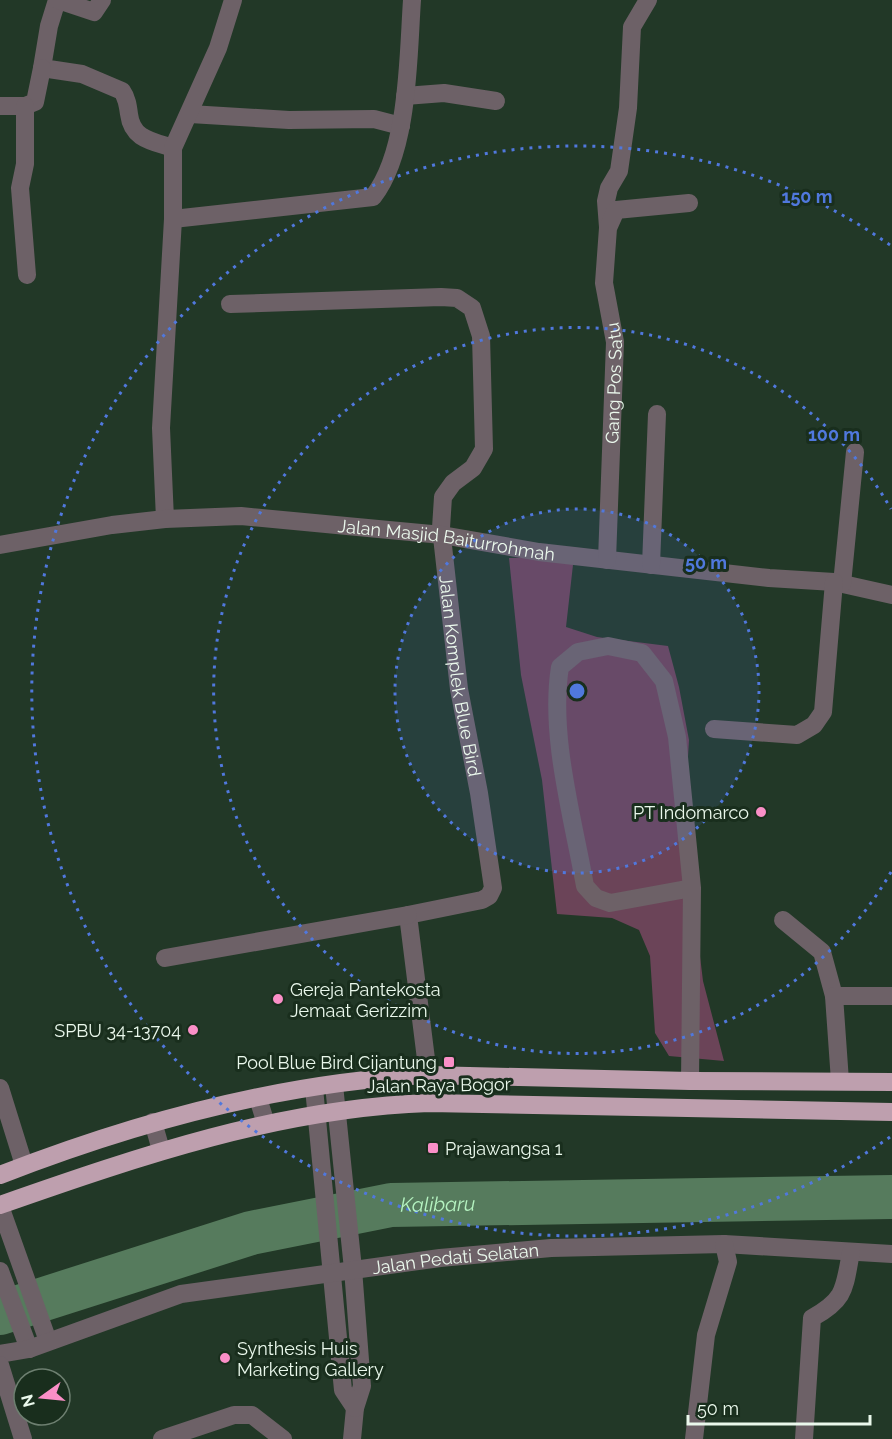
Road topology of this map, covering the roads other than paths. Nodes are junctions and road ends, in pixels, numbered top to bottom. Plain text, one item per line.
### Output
1 (58, 0) edge
2 (102, 0) edge
3 (233, 0) edge
4 (412, 0) edge
5 (648, 0) edge
6 (42, 68) junction
7 (405, 96) junction
8 (496, 101) dead end
9 (0, 106) edge
10 (25, 106) junction
11 (190, 114) junction
12 (401, 126) junction
13 (173, 148) junction
14 (689, 203) dead end
15 (173, 219) junction
16 (608, 228) junction
17 (27, 275) dead end
18 (230, 304) dead end
19 (657, 414) dead end
20 (855, 452) dead end
21 (165, 519) junction
22 (442, 535) junction
23 (0, 545) edge
24 (607, 560) junction
25 (651, 565) junction
26 (838, 583) junction
27 (892, 595) edge
28 (714, 729) dead end
29 (692, 888) junction
30 (408, 915) junction
31 (783, 920) dead end
32 (165, 958) dead end
33 (834, 996) junction
34 (892, 996) edge
35 (428, 1075) junction
36 (690, 1081) junction
37 (840, 1081) junction
38 (892, 1082) edge
39 (334, 1085) junction
40 (314, 1088) junction
41 (0, 1089) edge
42 (258, 1098) junction
43 (337, 1112) junction
44 (892, 1112) edge
45 (317, 1115) junction
46 (153, 1122) junction
47 (267, 1124) junction
48 (161, 1150) junction
49 (24, 1165) junction
50 (0, 1175) edge
51 (0, 1205) edge
52 (724, 1244) junction
53 (851, 1252) junction
54 (892, 1254) edge
55 (354, 1269) junction
56 (0, 1271) edge
57 (334, 1271) junction
58 (48, 1341) junction
59 (29, 1349) junction
60 (0, 1354) edge
61 (0, 1365) edge
62 (355, 1408) junction
63 (23, 1439) edge
64 (162, 1439) edge
65 (283, 1439) edge
66 (352, 1439) edge
67 (694, 1439) edge
68 (804, 1439) edge

1 - 2 street
1 - 6 street
3 - 11 street
4 - 7 street
5 - 16 street, Gang Pos Satu
6 - 10 street
6 - 13 street
7 - 8 street
7 - 12 street
9 - 10 street
10 - 17 street
11 - 12 street
11 - 13 street
12 - 15 street
13 - 15 street
14 - 16 street
15 - 21 street
16 - 24 street, Gang Pos Satu
18 - 22 street, Jalan Komplek Blue Bird
19 - 25 street
20 - 26 street
21 - 22 street, Jalan Masjid Baiturrohmah
21 - 23 street, Jalan Masjid Baiturrohmah
22 - 24 street, Jalan Masjid Baiturrohmah
22 - 30 street, Jalan Komplek Blue Bird
24 - 25 street, Jalan Masjid Baiturrohmah
25 - 26 street, Jalan Masjid Baiturrohmah
26 - 27 street, Jalan Masjid Baiturrohmah
26 - 28 street
29 - 29 street
29 - 36 street
30 - 32 street, Jalan Komplek Blue Bird
30 - 35 street
31 - 33 street
33 - 34 street
33 - 37 street
35 - 36 highway, Jalan Raya Bogor
35 - 39 highway, Jalan Raya Bogor
36 - 37 highway, Jalan Raya Bogor
37 - 38 highway, Jalan Raya Bogor
39 - 40 highway, Jalan Raya Bogor
39 - 43 street
40 - 42 highway, Jalan Raya Bogor
40 - 45 street
41 - 49 street
42 - 46 highway, Jalan Raya Bogor
42 - 47 street
43 - 44 highway, Jalan Raya Bogor
43 - 45 highway, Jalan Raya Bogor
43 - 55 street
45 - 47 highway, Jalan Raya Bogor
45 - 57 street
46 - 48 street
46 - 49 highway, Jalan Raya Bogor
47 - 48 highway, Jalan Raya Bogor
48 - 51 highway, Jalan Raya Bogor
49 - 50 highway, Jalan Raya Bogor
51 - 58 street
52 - 53 street, Jalan Pedati Selatan
52 - 55 street, Jalan Pedati Selatan
52 - 67 street
53 - 54 street, Jalan Pedati Selatan
53 - 68 street
55 - 57 street, Jalan Pedati Selatan
55 - 62 street
56 - 59 street
57 - 58 street, Jalan Pedati Selatan
57 - 62 street
58 - 59 street, Jalan Pedati Selatan
59 - 60 street, Jalan Pedati Selatan
61 - 63 street
62 - 66 street
64 - 65 street

